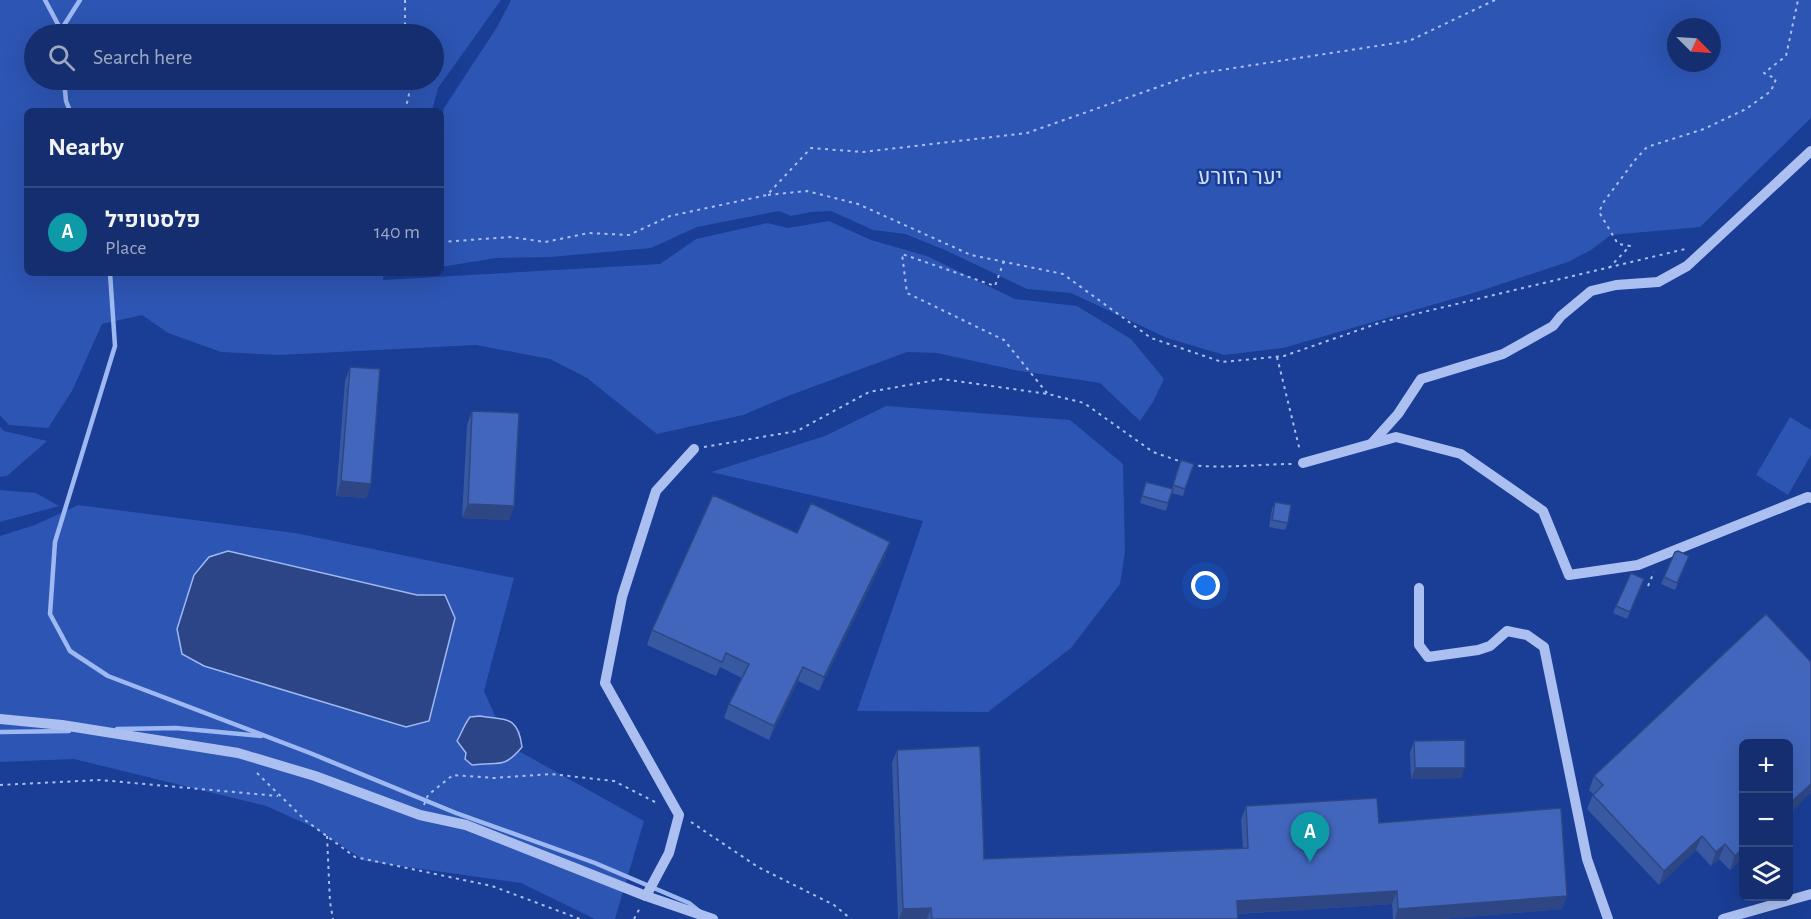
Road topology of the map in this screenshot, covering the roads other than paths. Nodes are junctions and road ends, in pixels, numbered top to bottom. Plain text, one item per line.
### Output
1 (1811, 151) edge
2 (1372, 444) junction
3 (694, 449) road end
4 (1303, 463) road end
5 (1810, 495) edge
6 (1419, 588) dead end
7 (0, 719) edge
8 (1811, 894) edge
9 (646, 896) junction
10 (713, 919) edge
11 (1608, 919) edge
12 (1723, 919) edge

1 - 2 street
2 - 4 street
2 - 5 street
3 - 9 street
6 - 11 street
7 - 9 street
8 - 12 street
9 - 10 street

